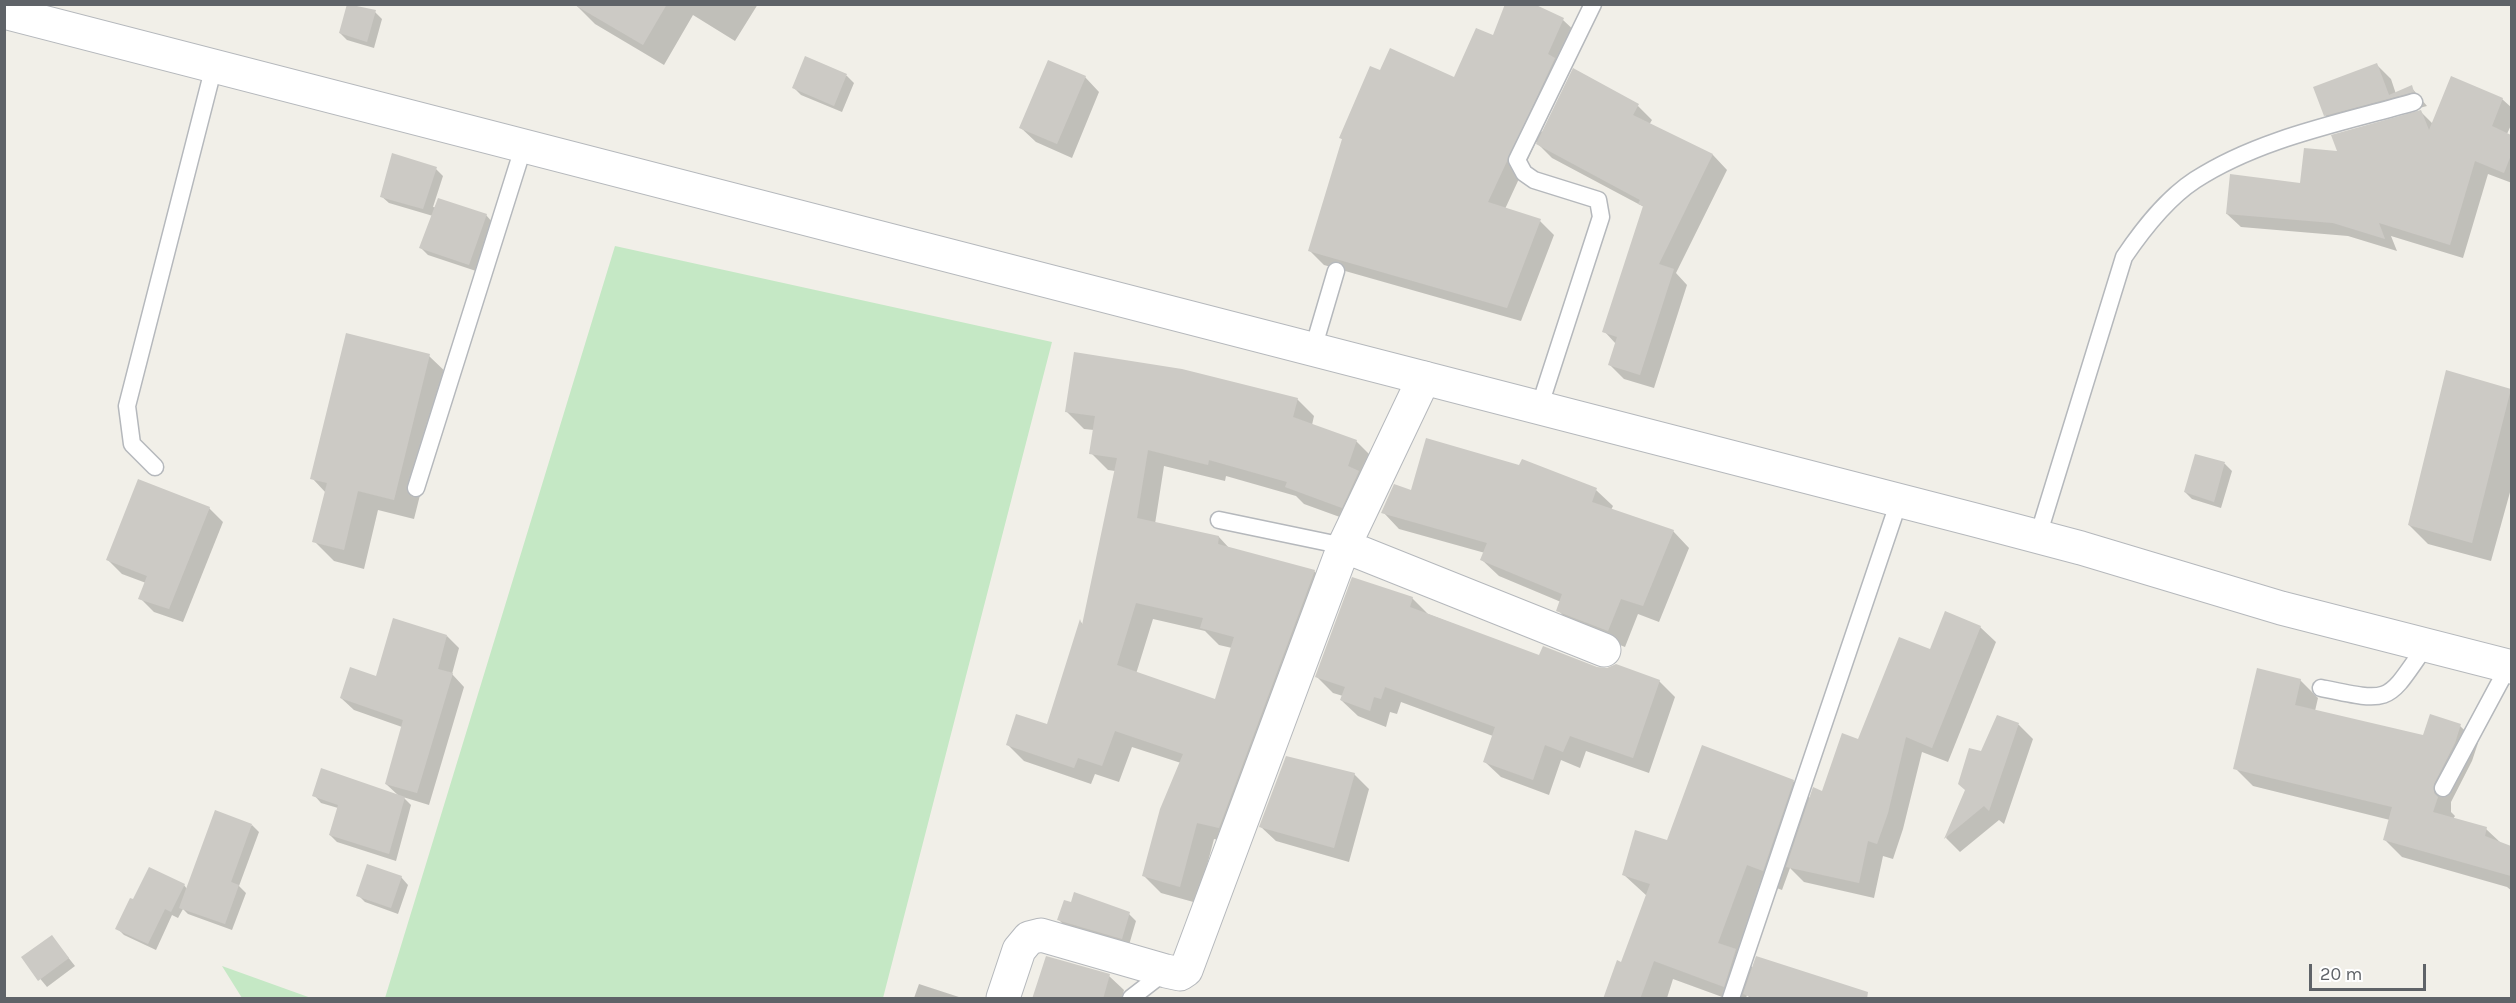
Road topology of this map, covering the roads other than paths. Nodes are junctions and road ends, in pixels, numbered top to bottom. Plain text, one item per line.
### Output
1 (1593, 4) edge
2 (4, 12) edge
3 (214, 66) junction
4 (2414, 102) dead end
5 (524, 145) junction
6 (1336, 271) dead end
7 (1313, 349) junction
8 (1424, 378) junction
9 (1539, 408) junction
10 (155, 467) dead end
11 (416, 488) dead end
12 (1899, 501) junction
13 (1219, 520) dead end
14 (2038, 536) junction
15 (1344, 546) junction
16 (2427, 644) junction
17 (1604, 650) dead end
18 (2510, 667) edge
19 (2321, 688) dead end
20 (2443, 788) dead end
21 (1166, 971) junction
22 (1003, 999) edge
23 (1131, 999) edge
24 (1731, 999) edge

1 - 9 lane
2 - 3 street
3 - 5 street
3 - 10 lane
4 - 14 lane
5 - 7 street
5 - 11 lane
6 - 7 lane
7 - 8 street
8 - 9 street
8 - 15 street
9 - 12 street
12 - 14 street
12 - 24 lane
13 - 15 lane
14 - 16 street
15 - 17 street
15 - 21 street
16 - 18 street
16 - 19 lane
18 - 20 lane
21 - 22 street
21 - 23 lane

